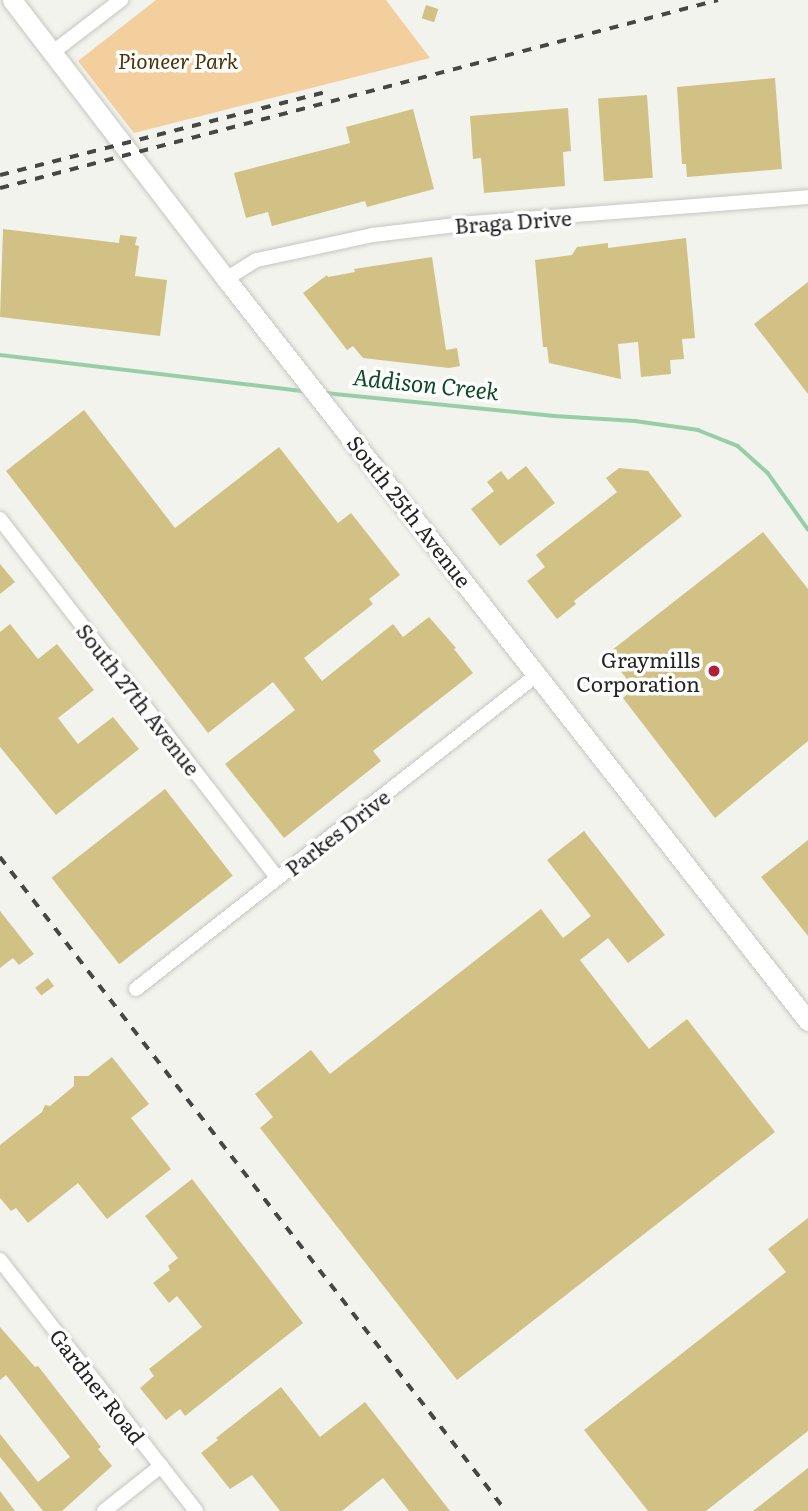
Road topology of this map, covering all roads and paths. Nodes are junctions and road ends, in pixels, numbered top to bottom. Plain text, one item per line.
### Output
1 (12, 0) edge
2 (121, 0) edge
3 (53, 52) junction
4 (808, 197) edge
5 (226, 279) junction
6 (0, 519) edge
7 (538, 674) junction
8 (277, 878) junction
9 (136, 989) dead end
10 (808, 1021) edge
11 (0, 1260) edge
12 (161, 1466) junction
13 (104, 1511) edge
14 (196, 1511) edge

1 - 3 main road, South 25th Avenue
2 - 3 street
3 - 5 main road, South 25th Avenue
4 - 5 street, Braga Drive
5 - 7 main road, South 25th Avenue
6 - 8 street, South 27th Avenue
7 - 8 street, Parkes Drive
7 - 10 main road, South 25th Avenue
8 - 9 street, Parkes Drive
11 - 12 street, Gardner Road
12 - 13 street
12 - 14 street, Gardner Road

